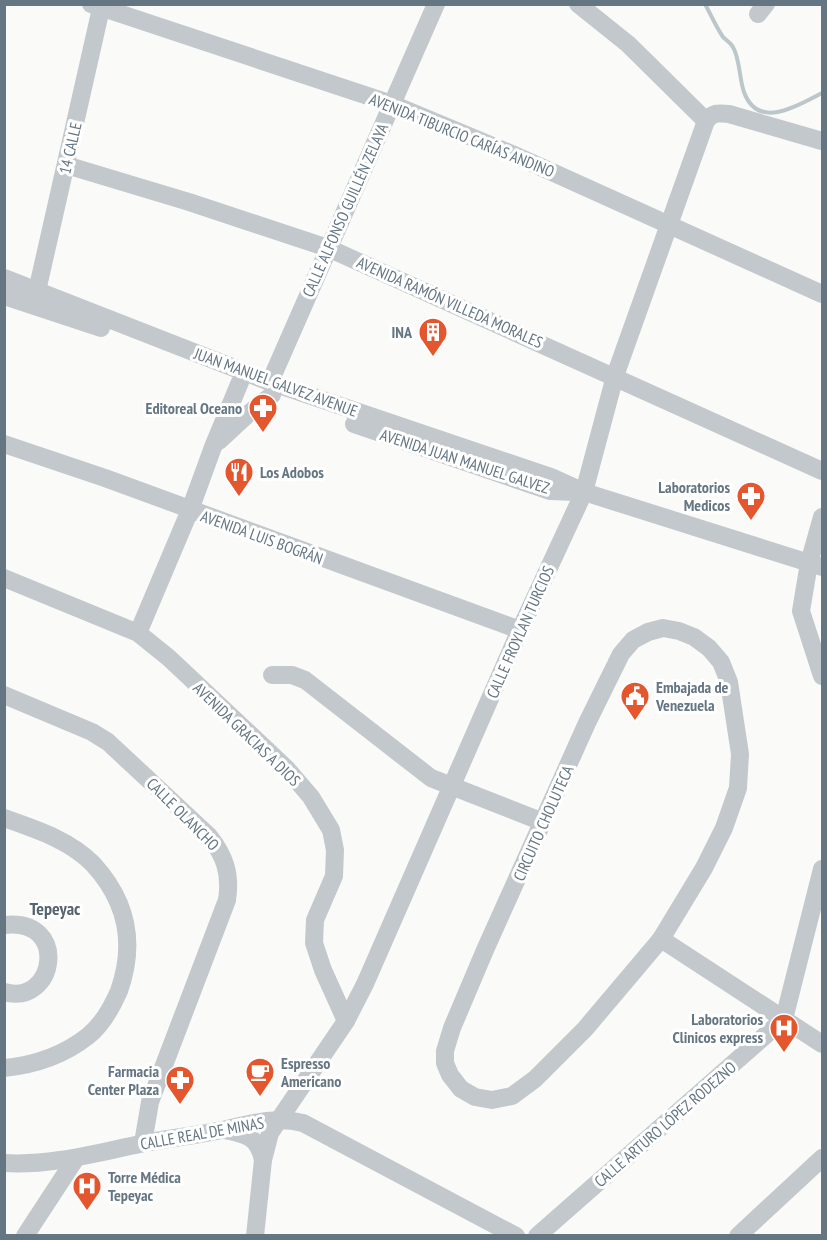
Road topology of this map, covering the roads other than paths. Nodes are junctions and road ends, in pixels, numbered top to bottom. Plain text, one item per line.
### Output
1 (436, 4) edge
2 (578, 4) edge
3 (98, 5) edge
4 (392, 105) junction
5 (706, 121) junction
6 (822, 141) edge
7 (66, 165) junction
8 (670, 226) junction
9 (328, 248) junction
10 (6, 283) edge
11 (37, 291) junction
12 (822, 294) edge
13 (615, 376) junction
14 (240, 382) junction
15 (271, 388) junction
16 (4, 444) edge
17 (213, 447) junction
18 (822, 471) edge
19 (584, 492) junction
20 (190, 510) junction
21 (822, 517) edge
22 (816, 565) edge
23 (4, 578) edge
24 (520, 630) junction
25 (138, 633) junction
26 (272, 675) dead end
27 (822, 676) edge
28 (4, 695) edge
29 (452, 787) junction
30 (4, 818) edge
31 (543, 822) junction
32 (822, 869) edge
33 (4, 925) edge
34 (661, 939) junction
35 (4, 992) edge
36 (784, 1019) junction
37 (346, 1021) junction
38 (822, 1044) edge
39 (4, 1068) edge
40 (277, 1119) junction
41 (222, 1130) junction
42 (143, 1143) junction
43 (76, 1158) junction
44 (822, 1158) edge
45 (263, 1160) junction
46 (4, 1163) edge
47 (25, 1236) edge
48 (255, 1236) edge
49 (516, 1236) edge
50 (537, 1236) edge
51 (738, 1236) edge

1 - 4 street, CALLE ALFONSO GUILLÉN ZELAYA
2 - 5 street
3 - 4 street, AVENIDA TIBURCIO CARÍAS ANDINO
3 - 7 street, 14 CALLE
4 - 8 street, AVENIDA TIBURCIO CARÍAS ANDINO
4 - 9 street, CALLE ALFONSO GUILLÉN ZELAYA
5 - 6 street
5 - 8 street, CALLE FROYLAN TURCIOS
7 - 9 street, AVENIDA RAMÓN VILLEDA MORALES
7 - 11 street, 14 CALLE
8 - 12 street, AVENIDA TIBURCIO CARÍAS ANDINO
8 - 13 street, CALLE FROYLAN TURCIOS
9 - 13 street, AVENIDA RAMÓN VILLEDA MORALES
9 - 15 street, CALLE ALFONSO GUILLÉN ZELAYA
10 - 11 street, JUAN MANUEL GALVEZ AVENUE
10 - 14 street
11 - 15 street, JUAN MANUEL GALVEZ AVENUE
13 - 18 street, AVENIDA RAMÓN VILLEDA MORALES
13 - 19 street, CALLE FROYLAN TURCIOS
14 - 15 street
14 - 17 street, CALLE ALFONSO GUILLÉN ZELAYA
15 - 17 street, CALLE ALFONSO GUILLÉN ZELAYA
15 - 19 street, JUAN MANUEL GALVEZ AVENUE
16 - 20 street, AVENIDA LUIS BOGRÁN
17 - 20 street, CALLE ALFONSO GUILLÉN ZELAYA
19 - 22 street
19 - 24 street, CALLE FROYLAN TURCIOS
20 - 24 street, AVENIDA LUIS BOGRÁN
20 - 25 street, CALLE ALFONSO GUILLÉN ZELAYA
21 - 22 street
22 - 27 street
23 - 25 street, AVENIDA GRACIAS A DIOS
24 - 29 street, CALLE FROYLAN TURCIOS
25 - 37 street, AVENIDA GRACIAS A DIOS
26 - 29 street
28 - 42 street, CALLE OLANCHO
29 - 31 street
29 - 37 street, CALLE FROYLAN TURCIOS
30 - 39 street
31 - 34 street, CIRCUITO CHOLUTECA
31 - 34 street, CIRCUITO CHOLUTECA
32 - 36 street
33 - 35 street
34 - 36 street
36 - 38 street
36 - 50 street, CALLE ARTURO LÓPEZ RODEZNO
37 - 40 street, CALLE FROYLAN TURCIOS
40 - 41 street, CALLE REAL DE MINAS
40 - 45 street, CALLE FROYLAN TURCIOS
40 - 49 street, CALLE REAL DE MINAS
41 - 42 street, CALLE REAL DE MINAS
41 - 45 street
42 - 43 street, CALLE REAL DE MINAS
43 - 46 street, CALLE REAL DE MINAS
43 - 47 street
44 - 51 street
45 - 48 street, CALLE FROYLAN TURCIOS

